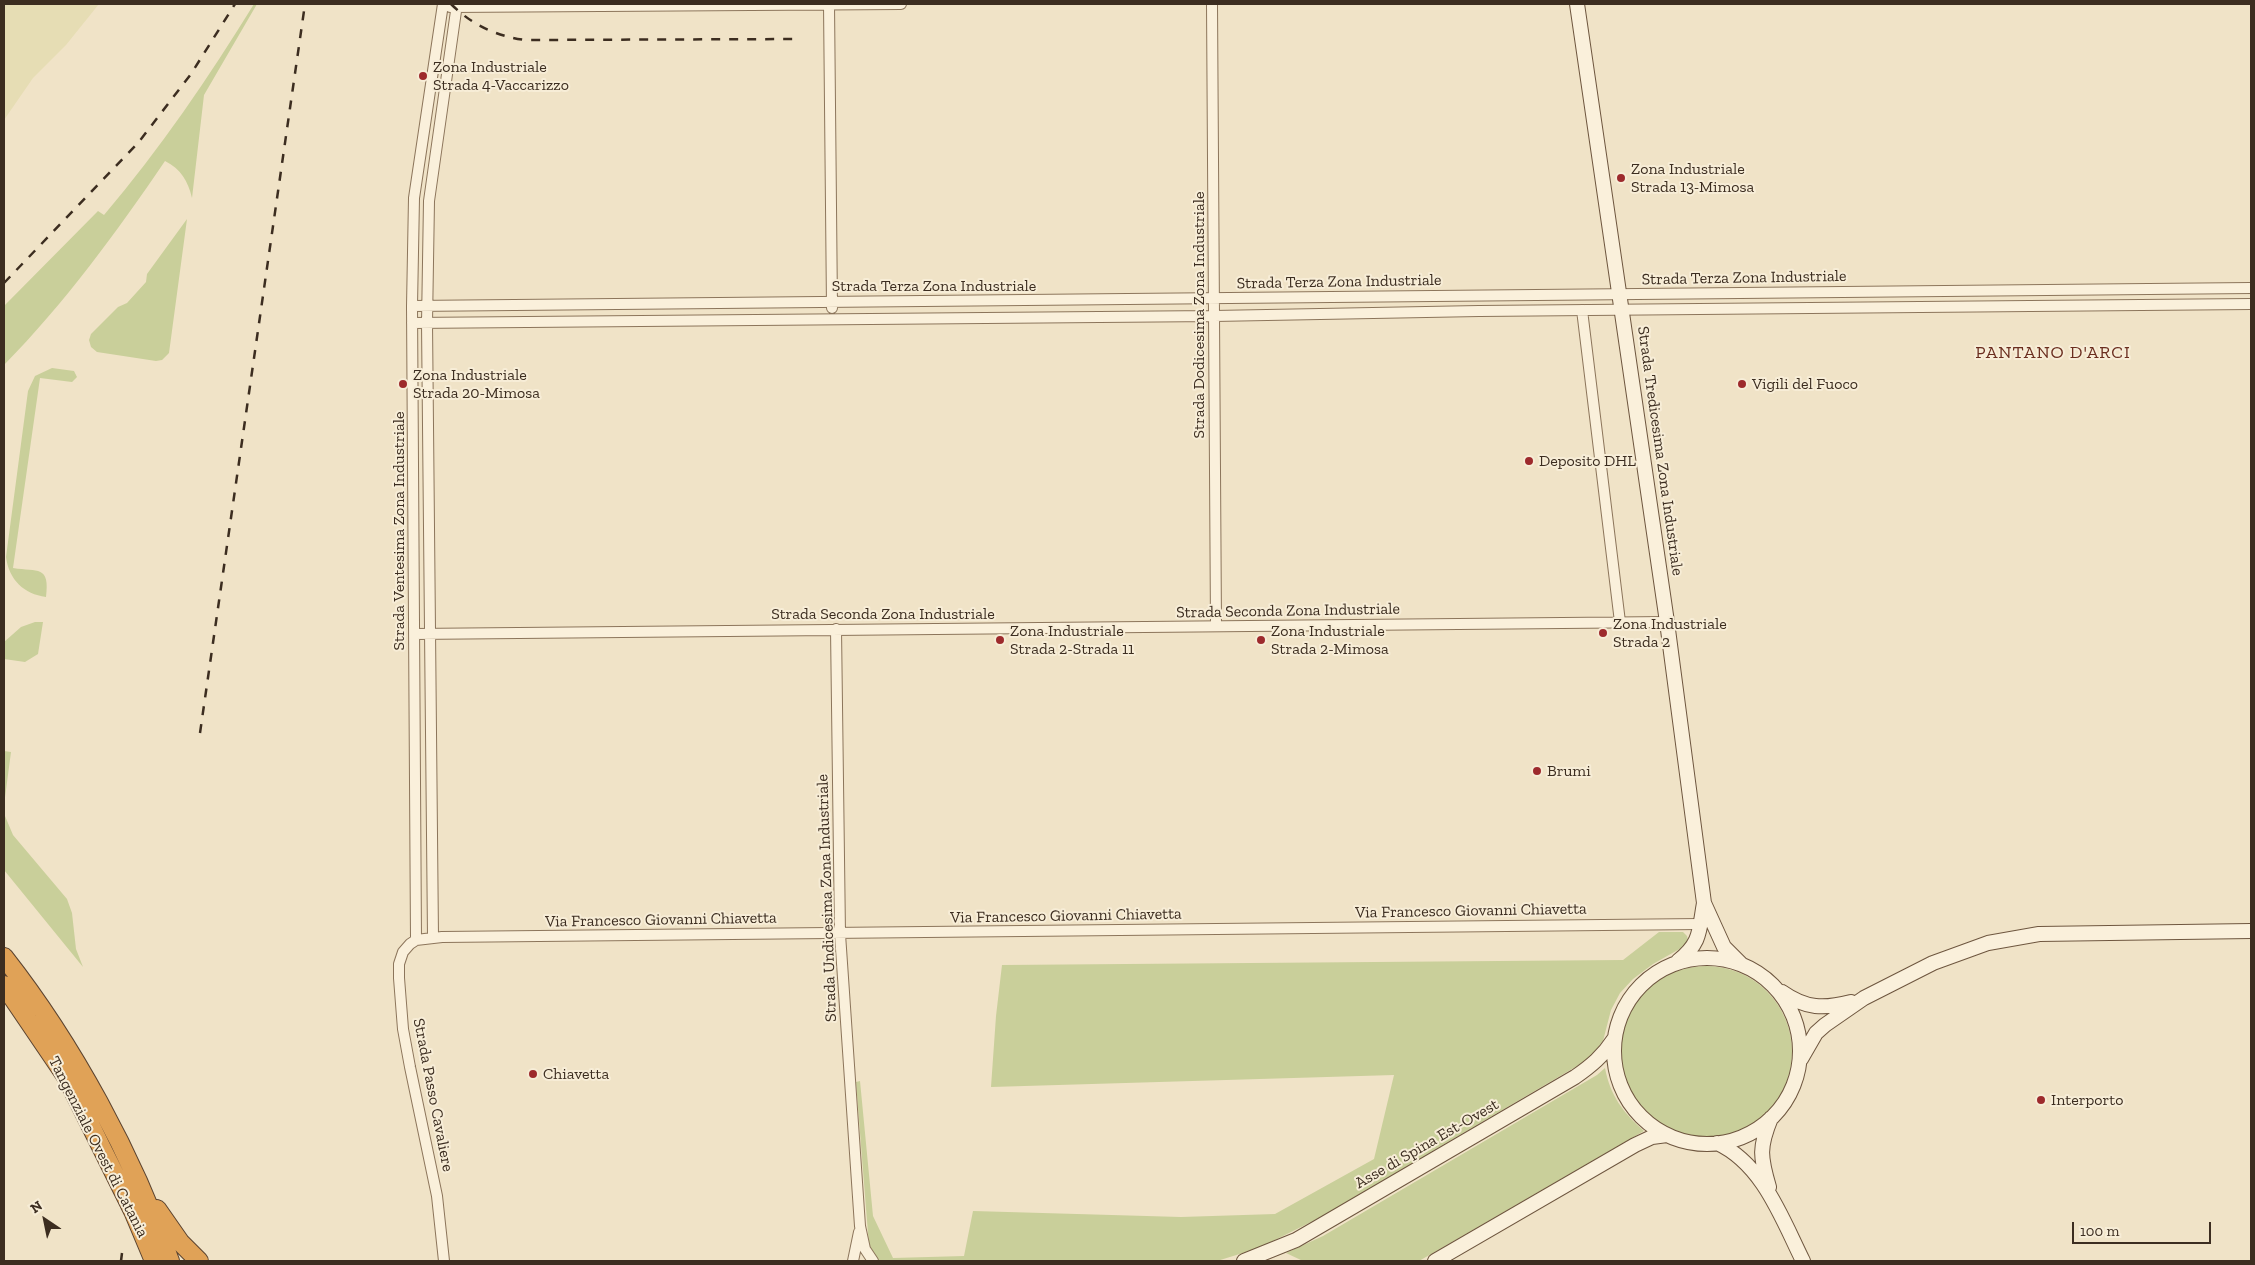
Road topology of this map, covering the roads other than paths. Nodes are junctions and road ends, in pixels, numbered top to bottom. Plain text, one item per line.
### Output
1 (829, 4) edge
2 (901, 4) edge
3 (1212, 4) edge
4 (1577, 4) edge
5 (442, 5) edge
6 (456, 6) edge
7 (426, 120) junction
8 (441, 122) junction
9 (2251, 288) edge
10 (1989, 291) junction
11 (1619, 294) junction
12 (1481, 295) junction
13 (1214, 300) junction
14 (1042, 301) junction
15 (832, 302) junction
16 (781, 303) junction
17 (2251, 304) edge
18 (412, 306) junction
19 (427, 306) junction
20 (472, 306) junction
21 (560, 306) junction
22 (1989, 307) junction
23 (1582, 310) junction
24 (1622, 310) junction
25 (1480, 311) junction
26 (1214, 316) junction
27 (1042, 317) junction
28 (781, 318) junction
29 (832, 318) junction
30 (560, 321) junction
31 (472, 322) junction
32 (412, 323) junction
33 (427, 323) junction
34 (413, 393) junction
35 (427, 393) junction
36 (413, 462) junction
37 (428, 462) junction
38 (1620, 622) junction
39 (1667, 622) junction
40 (1216, 626) junction
41 (836, 629) junction
42 (414, 634) junction
43 (429, 634) junction
44 (1704, 903) junction
45 (1700, 924) junction
46 (2251, 931) edge
47 (840, 934) junction
48 (433, 937) junction
49 (416, 940) junction
50 (4, 957) edge
51 (1676, 963) junction
52 (1741, 964) junction
53 (4, 985) edge
54 (1776, 988) junction
55 (1864, 998) junction
56 (54, 1028) junction
57 (1614, 1038) junction
58 (1799, 1063) junction
59 (1771, 1118) junction
60 (1667, 1135) junction
61 (1717, 1143) junction
62 (1774, 1203) junction
63 (860, 1226) junction
64 (153, 1260) edge
65 (170, 1261) edge
66 (198, 1261) edge
67 (444, 1261) edge
68 (854, 1261) edge
69 (873, 1261) edge
70 (1244, 1261) edge
71 (1435, 1261) edge
72 (1803, 1261) edge

1 - 2 street
1 - 6 street
1 - 15 street
3 - 13 street, Strada Dodicesima Zona Industriale
4 - 11 main road, Strada Tredicesima Zona Industriale
5 - 6 street
5 - 7 street, Strada Ventesima Zona Industriale
6 - 8 street, Strada Ventesima Zona Industriale
7 - 8 street
7 - 18 street, Strada Ventesima Zona Industriale
8 - 19 street, Strada Ventesima Zona Industriale
9 - 10 street, Strada Terza Zona Industriale
10 - 11 street, Strada Terza Zona Industriale
10 - 22 street
11 - 12 street, Strada Terza Zona Industriale
11 - 24 main road, Strada Tredicesima Zona Industriale
12 - 13 street, Strada Terza Zona Industriale
12 - 25 street
13 - 14 street, Strada Terza Zona Industriale
13 - 26 street, Strada Dodicesima Zona Industriale
14 - 15 street, Strada Terza Zona Industriale
14 - 27 street
15 - 16 street, Strada Terza Zona Industriale
15 - 29 street
16 - 21 street, Strada Terza Zona Industriale
16 - 28 street
17 - 22 street, Strada Terza Zona Industriale
18 - 19 street, Strada Terza Zona Industriale
18 - 32 street, Strada Ventesima Zona Industriale
19 - 20 street, Strada Terza Zona Industriale
19 - 33 street, Strada Ventesima Zona Industriale
20 - 21 street, Strada Terza Zona Industriale
20 - 31 street
21 - 30 street
22 - 24 street, Strada Terza Zona Industriale
23 - 24 street, Strada Terza Zona Industriale
23 - 25 street, Strada Terza Zona Industriale
23 - 38 street
24 - 39 main road, Strada Tredicesima Zona Industriale
25 - 26 street, Strada Terza Zona Industriale
26 - 27 street, Strada Terza Zona Industriale
26 - 40 street, Strada Dodicesima Zona Industriale
27 - 29 street, Strada Terza Zona Industriale
28 - 29 street, Strada Terza Zona Industriale
28 - 30 street, Strada Terza Zona Industriale
30 - 31 street, Strada Terza Zona Industriale
31 - 33 street, Strada Terza Zona Industriale
32 - 33 street, Strada Terza Zona Industriale
32 - 34 street, Strada Ventesima Zona Industriale
33 - 35 street, Strada Ventesima Zona Industriale
34 - 35 street
34 - 36 street, Strada Ventesima Zona Industriale
35 - 37 street, Strada Ventesima Zona Industriale
36 - 37 street
36 - 42 street, Strada Ventesima Zona Industriale
37 - 43 street, Strada Ventesima Zona Industriale
38 - 39 street, Strada Seconda Zona Industriale
38 - 40 street, Strada Seconda Zona Industriale
39 - 44 main road, Strada Tredicesima Zona Industriale
40 - 41 street, Strada Seconda Zona Industriale
41 - 43 street, Strada Seconda Zona Industriale
41 - 47 street, Strada Undicesima Zona Industriale
42 - 43 street, Strada Seconda Zona Industriale
42 - 49 street, Strada Ventesima Zona Industriale
43 - 48 street, Strada Ventesima Zona Industriale
44 - 45 main road
44 - 52 main road
45 - 47 street, Via Francesco Giovanni Chiavetta
45 - 51 main road
46 - 55 main road
47 - 48 street, Via Francesco Giovanni Chiavetta
47 - 63 street, Strada Undicesima Zona Industriale
48 - 49 street, Via Francesco Giovanni Chiavetta
49 - 67 street, Strada Passo Cavaliere
50 - 56 highway, Tangenziale Ovest di Catania
51 - 52 main road
51 - 57 main road
52 - 54 main road
53 - 64 highway, Tangenziale Ovest di Catania
54 - 55 main road
54 - 58 main road
55 - 58 main road
56 - 65 highway, Tangenziale Ovest di Catania
56 - 66 highway
57 - 60 main road
57 - 70 main road, Asse di Spina Est-Ovest
58 - 59 main road
59 - 61 main road
59 - 62 main road
60 - 61 main road
60 - 71 main road
61 - 62 main road
62 - 72 main road
63 - 68 street
63 - 69 street

